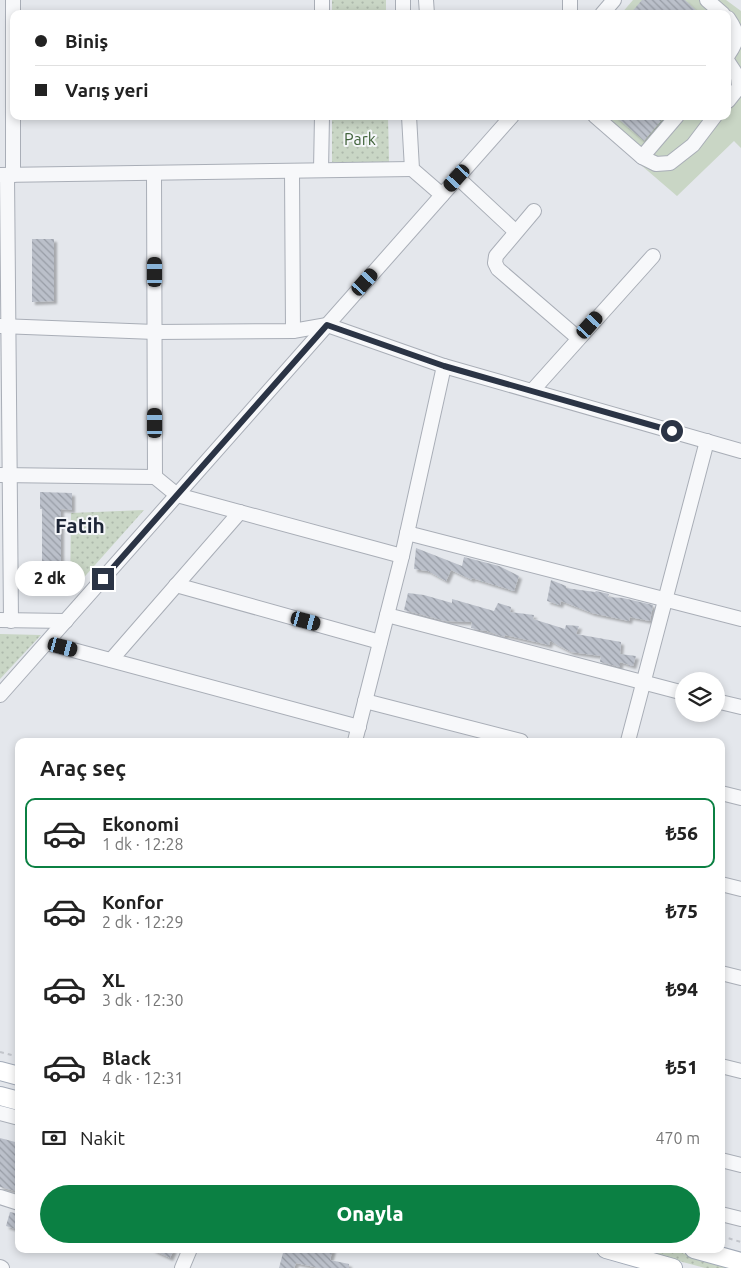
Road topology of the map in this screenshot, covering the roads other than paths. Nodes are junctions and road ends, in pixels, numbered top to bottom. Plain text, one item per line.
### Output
1 (614, 0) edge
2 (707, 0) edge
3 (605, 10) edge
4 (718, 10) edge
5 (731, 22) edge
6 (731, 50) edge
7 (731, 66) edge
8 (731, 97) edge
9 (11, 120) edge
10 (322, 120) edge
11 (409, 120) edge
12 (508, 120) edge
13 (600, 120) edge
14 (673, 120) edge
15 (713, 120) edge
16 (642, 157) junction
17 (412, 169) junction
18 (321, 170) junction
19 (292, 171) junction
20 (154, 173) junction
21 (7, 175) edge
22 (457, 178) junction
23 (442, 195) junction
24 (534, 211) dead end
25 (516, 231) junction
26 (652, 256) dead end
27 (327, 325) junction
28 (4, 326) edge
29 (293, 330) junction
30 (155, 332) junction
31 (578, 338) junction
32 (444, 366) junction
33 (532, 391) junction
34 (707, 441) junction
35 (741, 451) edge
36 (5, 475) edge
37 (155, 478) junction
38 (177, 495) junction
39 (240, 512) junction
40 (407, 533) junction
41 (402, 556) junction
42 (176, 585) junction
43 (665, 599) junction
44 (387, 615) junction
45 (741, 619) edge
46 (6, 620) edge
47 (66, 621) junction
48 (380, 642) junction
49 (47, 643) junction
50 (111, 660) junction
51 (643, 682) junction
52 (675, 690) edge
53 (0, 696) edge
54 (365, 701) junction
55 (725, 703) edge
56 (741, 707) edge
57 (359, 727) junction
58 (356, 738) edge
59 (509, 738) edge
60 (629, 738) edge
61 (725, 794) edge
62 (741, 798) edge
63 (725, 885) edge
64 (741, 889) edge
65 (725, 974) edge
66 (741, 978) edge
67 (725, 1067) edge
68 (0, 1071) edge
69 (741, 1071) edge
70 (15, 1075) edge
71 (0, 1096) edge
72 (15, 1100) edge
73 (0, 1113) edge
74 (15, 1117) edge
75 (725, 1161) edge
76 (741, 1165) edge
77 (0, 1197) edge
78 (15, 1202) edge
79 (725, 1215) edge
80 (741, 1219) edge
81 (188, 1253) edge
82 (620, 1253) edge
83 (708, 1253) edge
84 (741, 1262) edge
85 (182, 1268) edge
86 (673, 1268) edge

1 - 3 street
2 - 4 street
5 - 6 street
7 - 8 street
9 - 21 street
10 - 18 street
11 - 17 street
12 - 22 street
13 - 16 street
14 - 16 street
15 - 16 street
17 - 18 street
17 - 23 street
18 - 19 street
19 - 20 street
19 - 29 street
20 - 21 street
20 - 30 street
21 - 28 street
22 - 23 street
22 - 25 street
23 - 27 street
24 - 25 street
25 - 31 street
26 - 31 street
27 - 29 street
27 - 32 street
27 - 38 street
28 - 30 street
28 - 36 street
29 - 30 street
30 - 37 street
31 - 33 street
32 - 33 street
32 - 40 street
33 - 34 street
34 - 35 street
34 - 43 street
36 - 37 street
36 - 46 street
37 - 38 street
38 - 39 street
38 - 47 street
39 - 41 street
39 - 42 street
40 - 41 street
40 - 43 street
41 - 44 street
42 - 48 street
42 - 50 street
43 - 45 street
43 - 51 street
44 - 48 street
44 - 51 street
46 - 47 street
47 - 49 street
48 - 54 street
49 - 50 street
49 - 53 street
50 - 57 street
51 - 52 street
51 - 60 street
54 - 57 street
54 - 59 street
55 - 56 street
57 - 58 street
61 - 62 street
63 - 64 street
65 - 66 street
67 - 69 street
68 - 70 main road
71 - 72 main road
73 - 74 street
75 - 76 street
77 - 78 street
79 - 80 street
81 - 85 street
82 - 86 main road
83 - 84 main road

